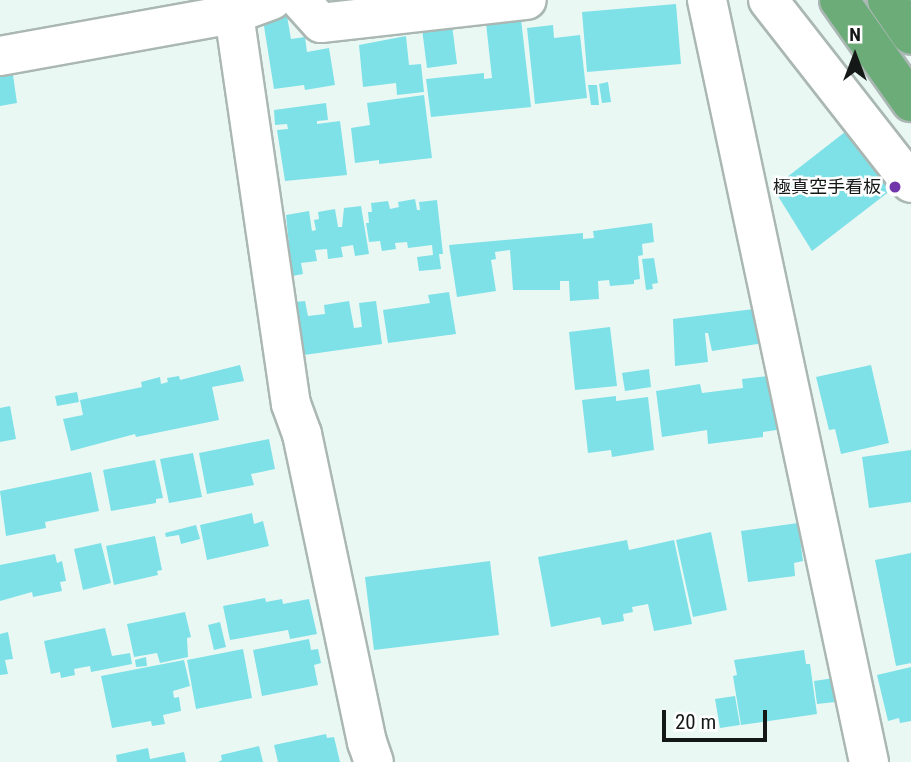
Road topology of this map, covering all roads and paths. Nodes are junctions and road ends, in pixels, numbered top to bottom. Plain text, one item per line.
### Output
1 (272, 0) edge
2 (300, 0) edge
3 (527, 0) edge
4 (708, 0) edge
5 (768, 0) edge
6 (839, 0) edge
7 (887, 0) edge
8 (234, 14) junction
9 (911, 35) edge
10 (0, 56) edge
11 (911, 102) edge
12 (911, 183) edge
13 (374, 762) edge
14 (869, 762) edge

1 - 8 street
2 - 3 street
4 - 14 street
5 - 12 street
6 - 11 highway
7 - 9 highway
8 - 10 street
8 - 13 street

